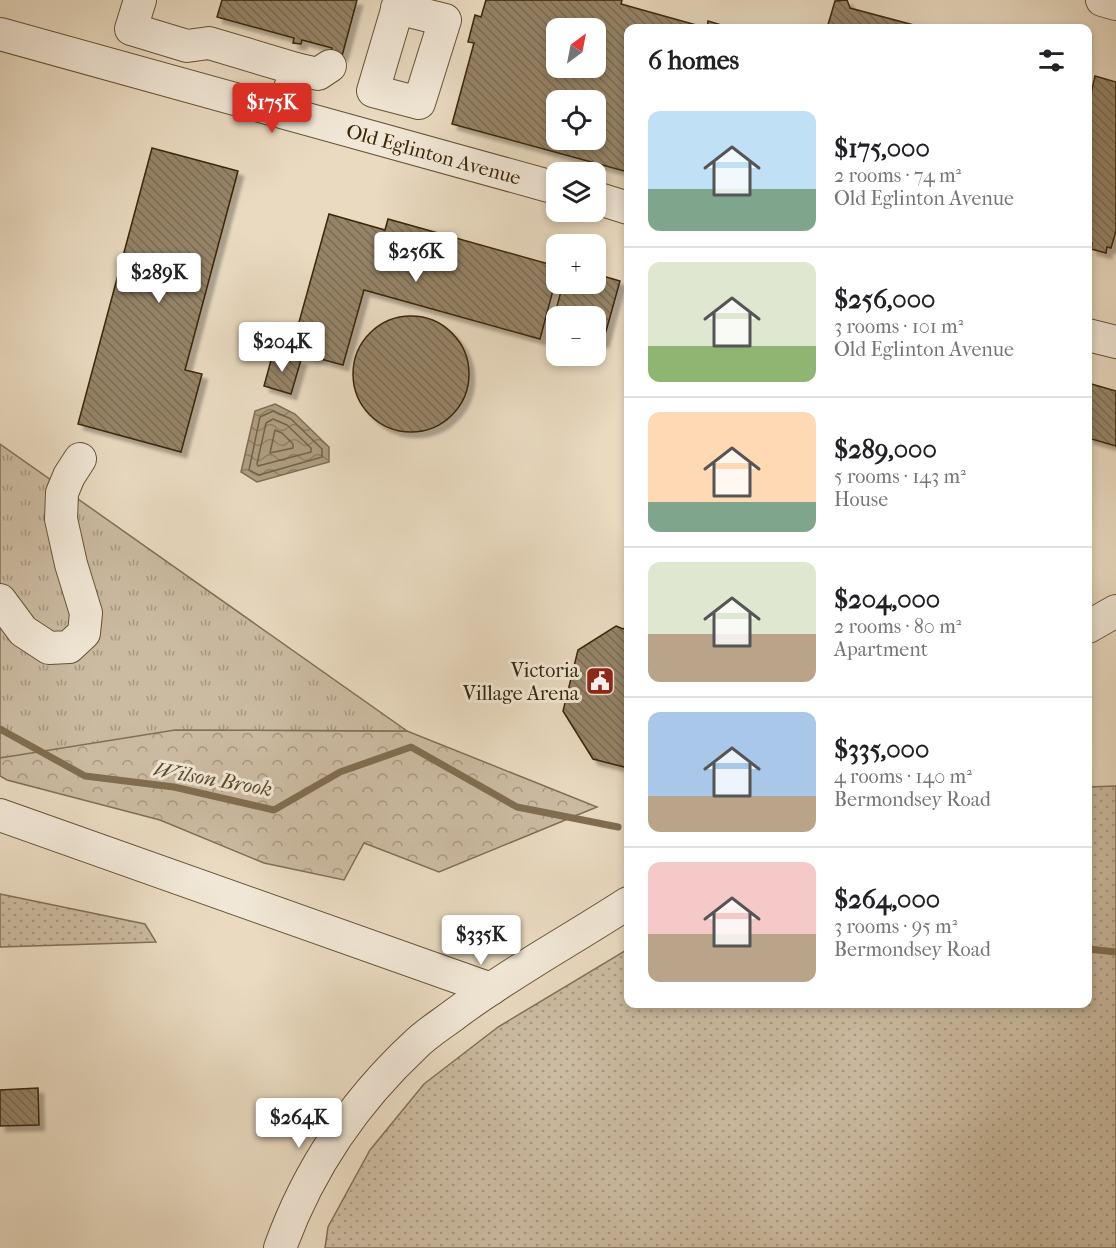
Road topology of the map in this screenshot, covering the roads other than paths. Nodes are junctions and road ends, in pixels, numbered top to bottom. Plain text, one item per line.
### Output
1 (140, 0) edge
2 (1102, 0) edge
3 (1116, 4) edge
4 (0, 34) edge
5 (330, 66) dead end
6 (296, 69) junction
7 (283, 111) junction
8 (546, 185) edge
9 (606, 201) edge
10 (624, 207) edge
11 (1092, 336) edge
12 (1116, 342) edge
13 (80, 459) dead end
14 (0, 600) edge
15 (1116, 611) edge
16 (1092, 625) edge
17 (0, 815) edge
18 (15, 826) edge
19 (624, 906) edge
20 (491, 989) junction
21 (280, 1248) edge

1 - 6 street
2 - 3 street
4 - 7 street, Old Eglinton Avenue
5 - 6 street
6 - 7 street
7 - 8 street, Old Eglinton Avenue
9 - 10 street
11 - 12 street
13 - 14 street
15 - 16 street
17 - 18 street
18 - 20 street
19 - 20 street
20 - 21 street

